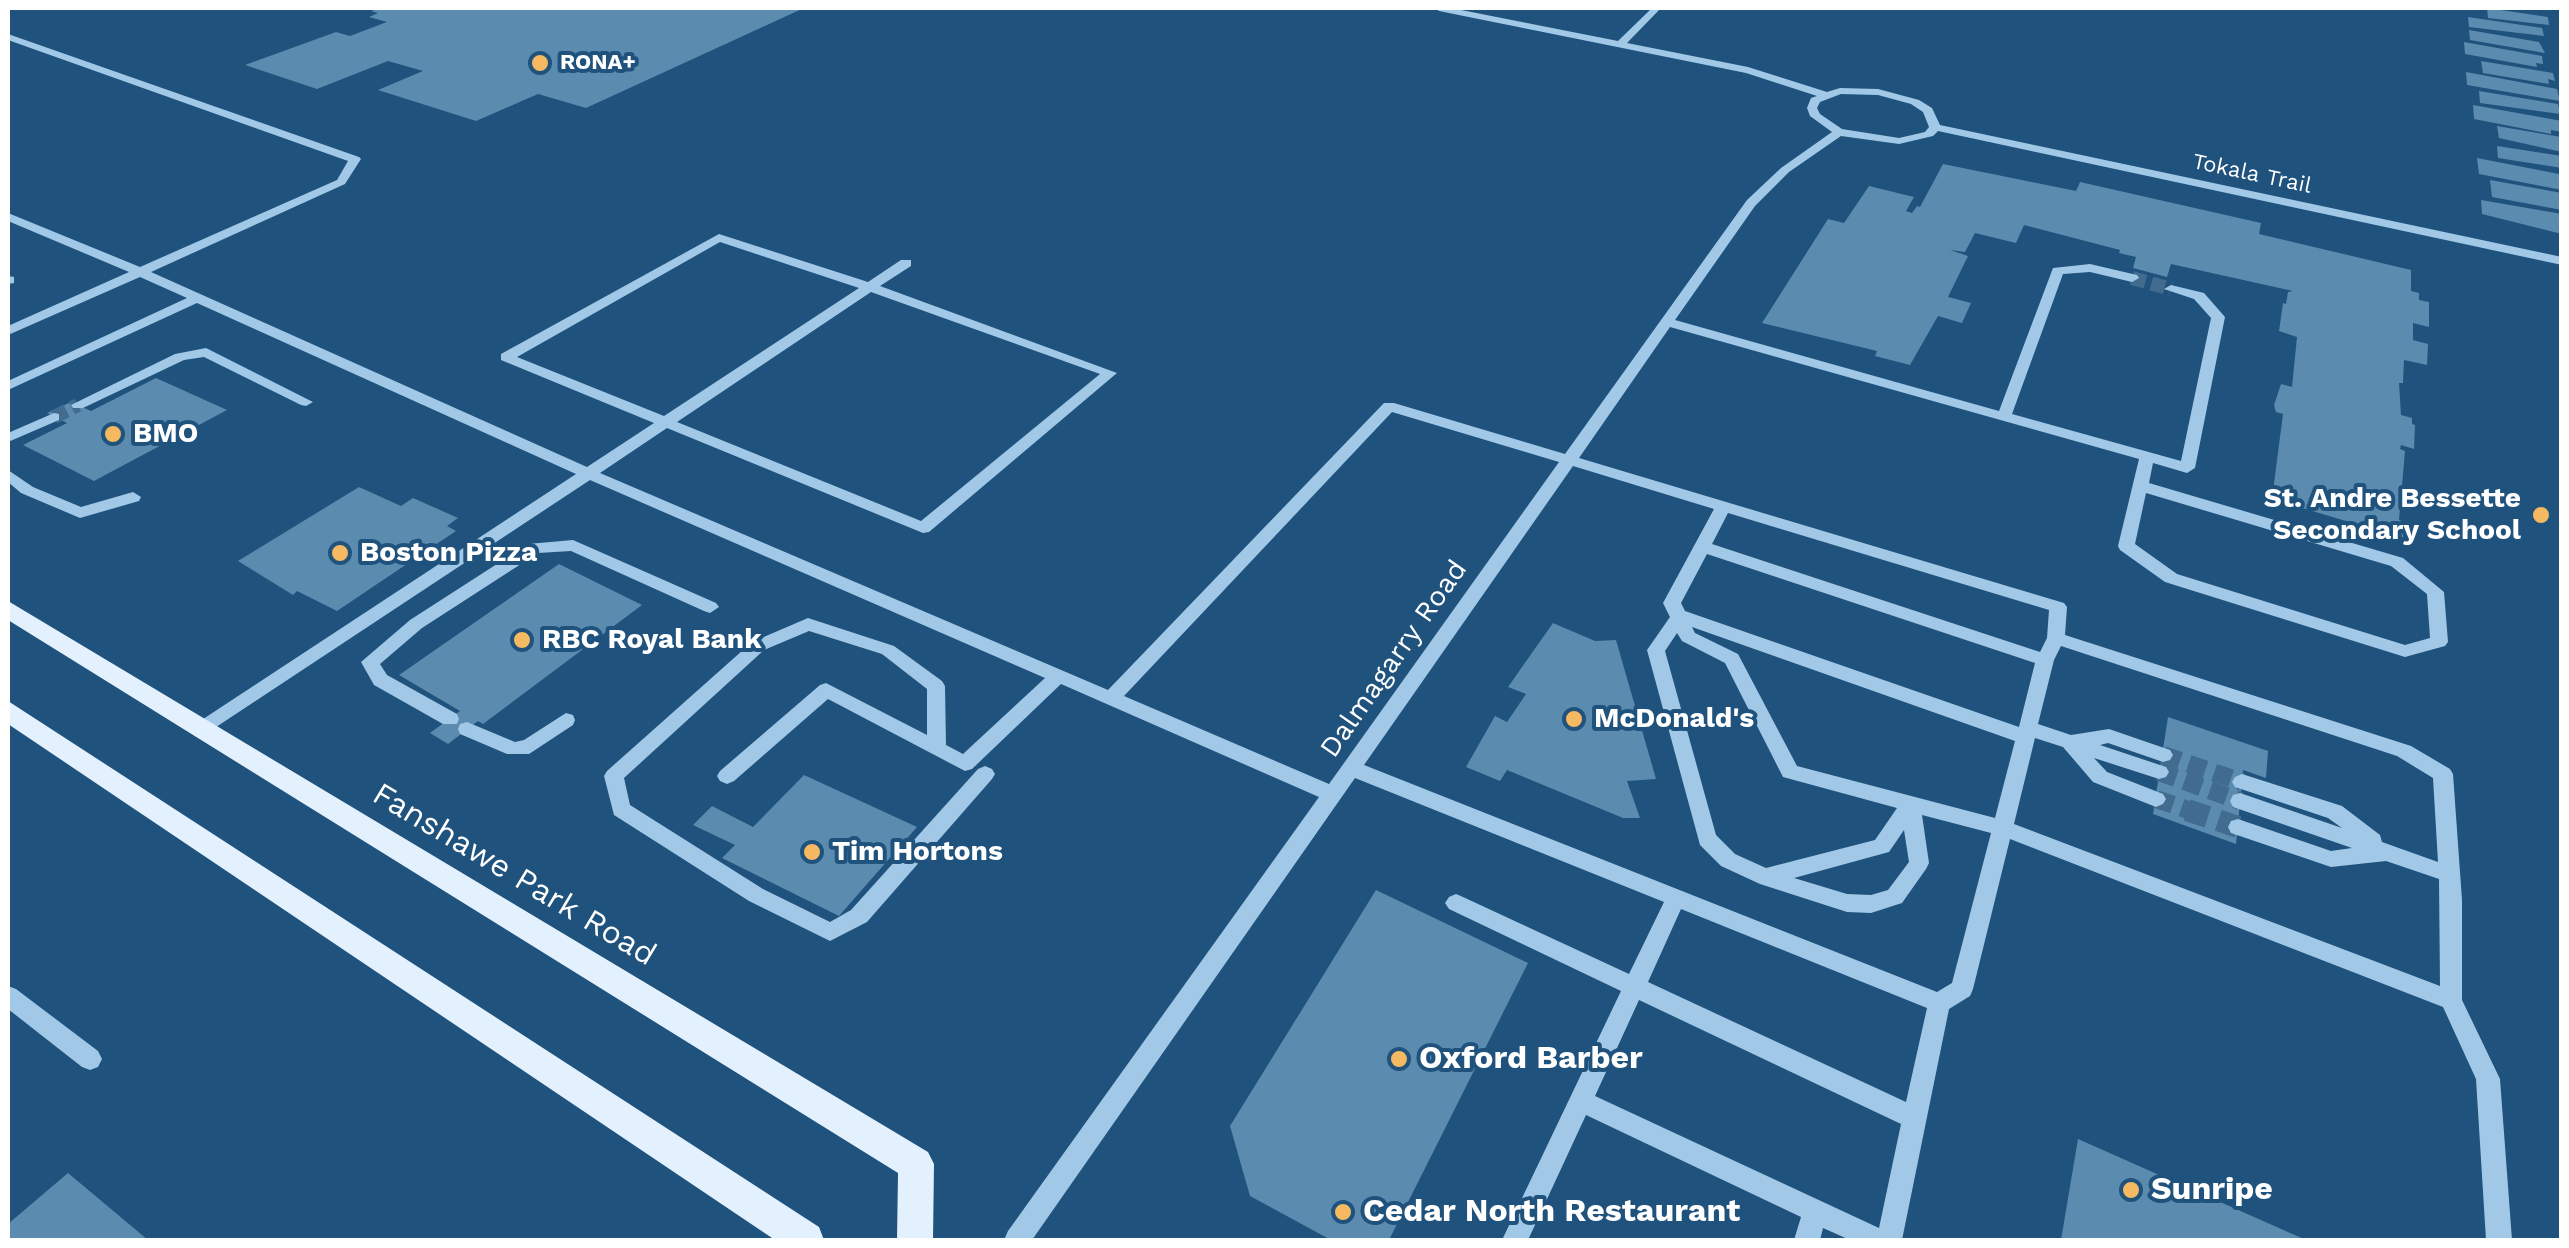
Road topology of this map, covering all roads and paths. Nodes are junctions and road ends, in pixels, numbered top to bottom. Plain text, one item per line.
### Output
1 (1439, 8) edge
2 (1656, 8) edge
3 (8, 37) edge
4 (1620, 44) junction
5 (1825, 95) junction
6 (1935, 127) junction
7 (1839, 132) junction
8 (8, 217) edge
9 (28, 226) junction
10 (8, 234) edge
11 (2562, 261) edge
12 (906, 263) dead end
13 (140, 272) junction
14 (2132, 278) tunnel mouth
15 (870, 287) junction
16 (2171, 289) tunnel mouth
17 (197, 298) junction
18 (1667, 322) junction
19 (8, 331) edge
20 (8, 386) edge
21 (306, 402) dead end
22 (78, 405) tunnel mouth
23 (54, 417) tunnel mouth
24 (2004, 417) junction
25 (666, 423) junction
26 (8, 438) edge
27 (2147, 457) junction
28 (1570, 459) junction
29 (8, 474) edge
30 (589, 474) junction
31 (2140, 486) junction
32 (132, 497) dead end
33 (1724, 506) junction
34 (1704, 546) junction
35 (710, 606) dead end
36 (8, 609) edge
37 (1680, 616) junction
38 (2056, 638) junction
39 (2044, 660) junction
40 (1058, 676) junction
41 (1111, 698) junction
42 (8, 711) edge
43 (566, 720) dead end
44 (202, 730) junction
45 (2027, 732) junction
46 (2069, 742) junction
47 (937, 749) junction
48 (2161, 764) tunnel mouth
49 (1351, 768) junction
50 (985, 774) dead end
51 (727, 776) dead end
52 (2241, 791) tunnel mouth
53 (1333, 794) junction
54 (2156, 799) tunnel mouth
55 (1911, 804) junction
56 (2003, 828) junction
57 (2238, 828) tunnel mouth
58 (2389, 853) junction
59 (2449, 874) junction
60 (1765, 877) junction
61 (1676, 898) junction
62 (1456, 904) dead end
63 (1634, 988) junction
64 (8, 996) edge
65 (2451, 1000) junction
66 (1938, 1003) junction
67 (90, 1059) dead end
68 (1581, 1100) junction
69 (1914, 1118) junction
70 (1815, 1213) junction
71 (806, 1240) edge
72 (914, 1240) edge
73 (1016, 1240) edge
74 (1516, 1240) edge
75 (1807, 1240) edge
76 (1877, 1240) edge
77 (1889, 1240) edge
78 (2499, 1240) edge

1 - 4 street
2 - 4 street
3 - 13 street
4 - 5 street
5 - 6 street
5 - 7 street
6 - 7 street
6 - 11 street, Tokala Trail
7 - 18 street, Dalmagarry Road
8 - 9 street
9 - 10 street
9 - 13 street
12 - 15 street
13 - 17 street
13 - 19 street
14 - 24 street
15 - 25 street
15 - 25 street
15 - 25 street
16 - 27 street
17 - 20 street
17 - 30 street
18 - 24 street
18 - 28 street, Dalmagarry Road
21 - 22 street
23 - 26 street
24 - 27 street
25 - 30 street
27 - 31 street
28 - 33 street
28 - 41 street
28 - 49 street, Dalmagarry Road
29 - 32 street
30 - 40 street
30 - 44 street
31 - 31 street
33 - 34 street
33 - 38 street
34 - 37 street
34 - 39 street
35 - 43 street
36 - 44 main road, Fanshawe Park Road
37 - 45 street
37 - 55 street
37 - 60 street
38 - 39 street
38 - 59 street
39 - 45 street
40 - 41 street
40 - 47 street
41 - 53 street
42 - 71 main road
44 - 72 main road, Fanshawe Park Road
45 - 46 street
45 - 56 street
46 - 48 street
46 - 54 street
47 - 50 street
47 - 51 street
49 - 53 street, Dalmagarry Road
49 - 61 street
52 - 58 street
53 - 73 street, Dalmagarry Road
55 - 56 street
55 - 60 street
55 - 60 street
56 - 65 street
56 - 66 street
57 - 58 street
58 - 59 street
59 - 65 street
61 - 63 street
61 - 66 street
62 - 63 street
63 - 68 street
63 - 69 street
64 - 67 street
65 - 78 street
66 - 69 street
68 - 70 street
68 - 74 street
69 - 77 street
70 - 75 street
70 - 76 street

